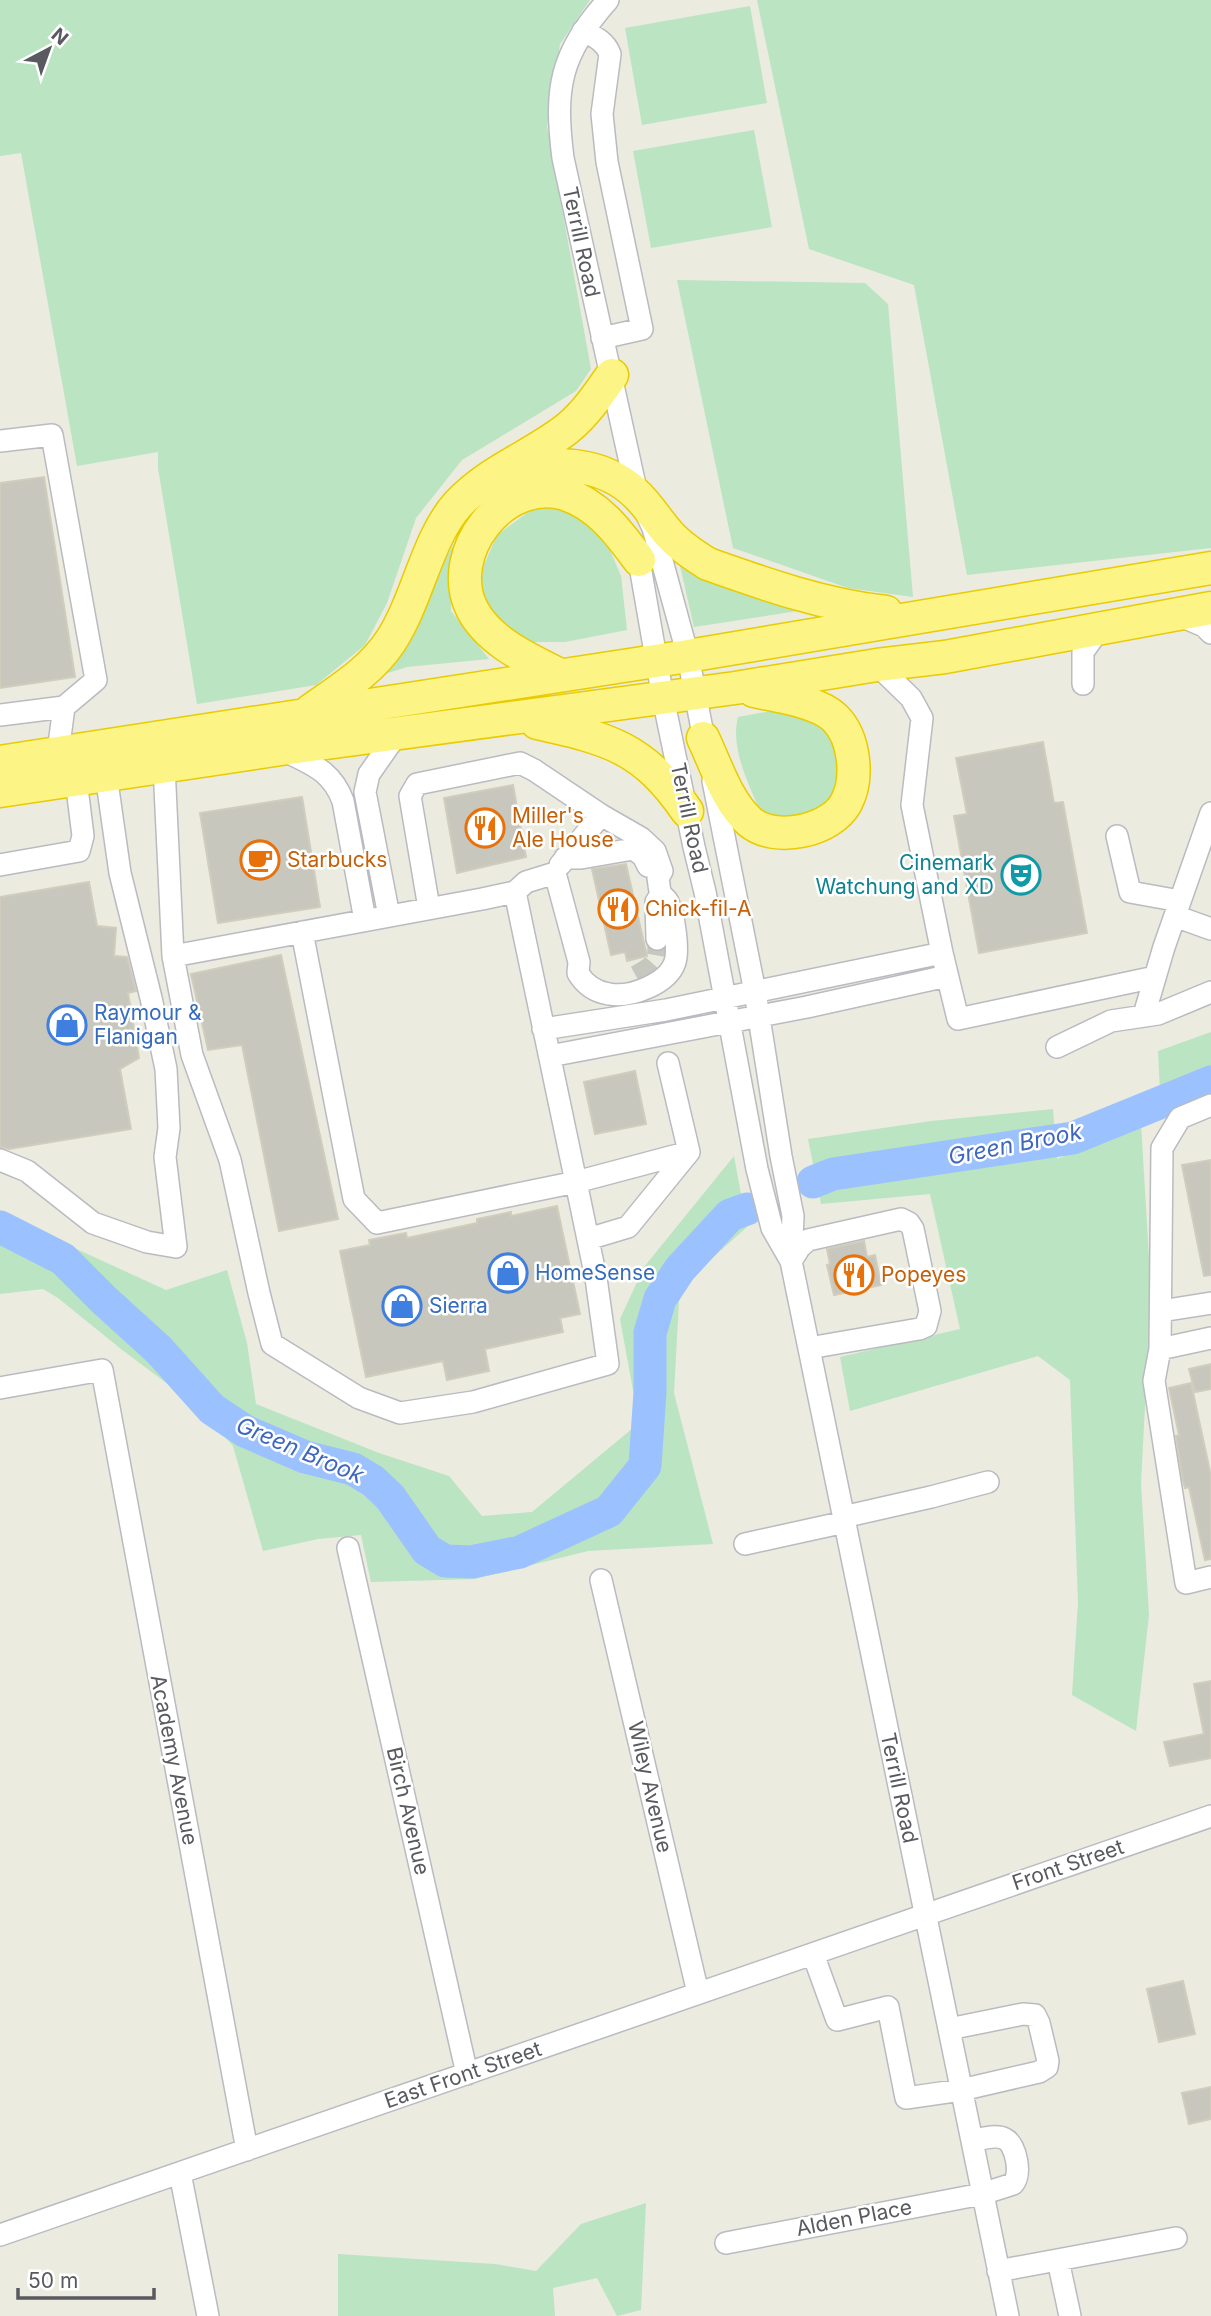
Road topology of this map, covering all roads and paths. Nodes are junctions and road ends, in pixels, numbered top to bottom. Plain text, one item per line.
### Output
1 (608, 0) edge
2 (583, 32) junction
3 (602, 338) junction
4 (612, 375) junction
5 (0, 441) edge
6 (494, 473) junction
7 (637, 494) junction
8 (639, 560) junction
9 (1211, 568) edge
10 (1211, 608) edge
11 (1176, 614) junction
12 (921, 616) junction
13 (1100, 628) junction
14 (1211, 633) edge
15 (688, 656) junction
16 (657, 661) junction
17 (877, 665) junction
18 (560, 676) junction
19 (1083, 684) dead end
20 (735, 688) junction
21 (696, 693) junction
22 (663, 698) junction
23 (64, 707) junction
24 (0, 715) edge
25 (303, 715) junction
26 (516, 718) junction
27 (397, 734) junction
28 (703, 738) junction
29 (281, 749) junction
30 (58, 752) junction
31 (0, 762) edge
32 (164, 766) junction
33 (91, 777) junction
34 (0, 791) edge
35 (687, 811) junction
36 (1211, 813) edge
37 (608, 820) junction
38 (1117, 836) dead end
39 (0, 865) edge
40 (560, 866) junction
41 (659, 886) junction
42 (515, 892) junction
43 (429, 908) junction
44 (1178, 909) junction
45 (389, 916) junction
46 (365, 920) junction
47 (1211, 929) edge
48 (302, 932) junction
49 (657, 939) tunnel mouth
50 (942, 953) junction
51 (173, 956) junction
52 (579, 962) junction
53 (636, 976) tunnel mouth
54 (947, 976) junction
55 (1155, 977) junction
56 (755, 992) junction
57 (1211, 992) edge
58 (725, 998) junction
59 (1144, 1015) junction
60 (759, 1017) junction
61 (729, 1021) junction
62 (543, 1029) junction
63 (1057, 1047) dead end
64 (550, 1056) junction
65 (668, 1063) dead end
66 (1211, 1105) edge
67 (689, 1152) junction
68 (0, 1160) edge
69 (576, 1182) junction
70 (588, 1239) junction
71 (791, 1261) junction
72 (1211, 1303) edge
73 (1161, 1311) junction
74 (1211, 1338) edge
75 (808, 1348) junction
76 (1160, 1349) junction
77 (0, 1388) edge
78 (988, 1482) dead end
79 (844, 1520) junction
80 (745, 1544) dead end
81 (348, 1548) dead end
82 (1211, 1577) edge
83 (601, 1580) dead end
84 (1211, 1816) edge
85 (925, 1915) junction
86 (813, 1954) junction
87 (698, 1993) junction
88 (949, 2029) junction
89 (467, 2074) junction
90 (961, 2090) junction
91 (972, 2141) junction
92 (247, 2150) junction
93 (180, 2173) junction
94 (982, 2194) junction
95 (0, 2235) edge
96 (1176, 2238) dead end
97 (726, 2243) dead end
98 (1058, 2260) junction
99 (998, 2271) junction
100 (208, 2316) edge
101 (1008, 2316) edge
102 (1070, 2316) edge

1 - 2 street, Terrill Road
2 - 3 street, Terrill Road
2 - 3 street
3 - 4 street, Terrill Road
4 - 6 highway
4 - 7 street, Terrill Road
5 - 23 street
6 - 7 highway
6 - 25 highway
7 - 8 street, Terrill Road
7 - 12 highway
7 - 15 street, Terrill Road
8 - 16 street, Terrill Road
8 - 18 highway
9 - 12 highway
10 - 11 highway
11 - 13 highway
11 - 14 street
12 - 15 highway
13 - 17 highway
13 - 19 street
15 - 16 highway
15 - 21 street, Terrill Road
16 - 18 highway
16 - 22 street, Terrill Road
17 - 20 highway
17 - 50 street
18 - 25 highway
20 - 21 highway
20 - 28 highway
21 - 22 highway
21 - 28 street, Terrill Road
22 - 26 highway
22 - 35 street, Terrill Road
23 - 24 street
23 - 30 street
25 - 30 highway
26 - 27 highway
26 - 35 highway
27 - 29 highway
27 - 45 street
28 - 56 street, Terrill Road
29 - 32 highway
29 - 46 street
30 - 31 highway
32 - 33 highway
32 - 51 street
33 - 34 highway
33 - 39 street
33 - 68 street
35 - 58 street, Terrill Road
36 - 44 street
37 - 40 street
37 - 41 street
37 - 43 street
38 - 44 street
40 - 41 street
40 - 42 street
40 - 52 street
41 - 49 street
41 - 52 street
42 - 43 street
42 - 62 street
43 - 45 street
44 - 47 street
44 - 55 street
45 - 46 street
46 - 48 street
48 - 51 street
48 - 69 street
50 - 54 street
50 - 56 street
51 - 70 street
52 - 53 street
54 - 55 street
54 - 60 street
55 - 59 street
56 - 58 street
56 - 60 street, Terrill Road
57 - 59 street
58 - 61 street, Terrill Road
58 - 62 street
59 - 63 street
60 - 61 street
60 - 71 street, Terrill Road
61 - 64 street
61 - 71 street, Terrill Road
62 - 64 street
64 - 69 street
65 - 67 street
66 - 73 street
67 - 69 street
67 - 70 street
69 - 70 street
71 - 75 street, Terrill Road
71 - 75 street
72 - 73 street
73 - 76 street
74 - 76 street
75 - 79 street, Terrill Road
76 - 82 street
77 - 92 street, Academy Avenue
78 - 79 street
79 - 80 street
79 - 85 street, Terrill Road
81 - 89 street, Birch Avenue
83 - 87 street, Wiley Avenue
84 - 85 street, Front Street
85 - 86 street, East Front Street
85 - 88 street, Terrill Road
86 - 87 street, East Front Street
86 - 90 street
87 - 89 street, East Front Street
88 - 90 street, Terrill Road
88 - 90 street
89 - 92 street, East Front Street
90 - 91 street, Terrill Road
91 - 94 street, Terrill Road
91 - 94 street, Alden Place
92 - 93 street, East Front Street
93 - 95 street, East Front Street
93 - 100 street
94 - 97 street, Alden Place
94 - 99 street, Terrill Road
96 - 98 street
98 - 99 street
98 - 102 street
99 - 101 street, Terrill Road

